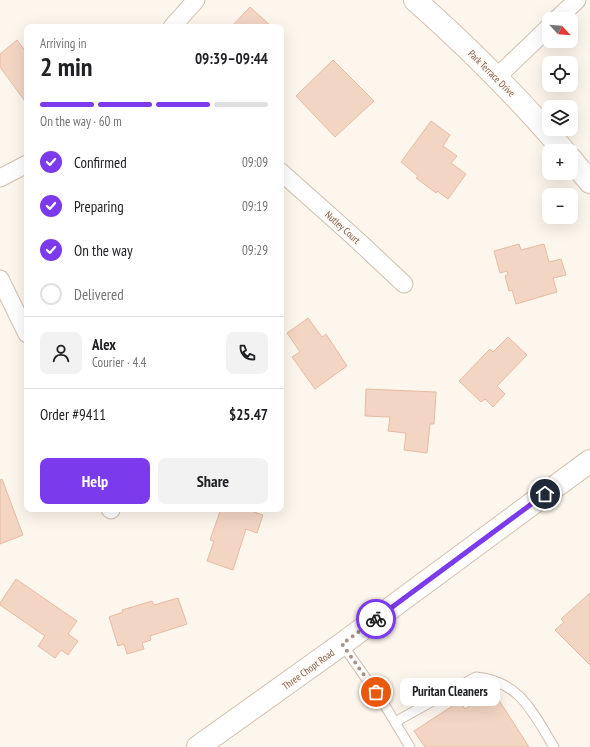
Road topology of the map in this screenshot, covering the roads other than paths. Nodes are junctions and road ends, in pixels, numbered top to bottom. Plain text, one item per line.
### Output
1 (196, 0) edge
2 (415, 0) edge
3 (577, 0) edge
4 (564, 12) edge
5 (175, 24) edge
6 (542, 34) edge
7 (497, 77) junction
8 (558, 144) edge
9 (24, 166) edge
10 (578, 167) edge
11 (284, 175) edge
12 (0, 178) edge
13 (590, 182) edge
14 (0, 279) edge
15 (404, 284) dead end
16 (24, 328) edge
17 (590, 461) edge
18 (342, 644) junction
19 (395, 722) junction
20 (198, 747) edge
21 (410, 747) edge
22 (554, 747) edge

1 - 5 street
2 - 7 main road, Park Terrace Drive
3 - 4 street
6 - 7 street
7 - 8 main road, Park Terrace Drive
9 - 12 street
10 - 13 main road
11 - 15 street, Nutley Court
14 - 16 street
17 - 18 main road, Three Chopt Road
18 - 19 lane
18 - 20 main road, Three Chopt Road
19 - 21 lane
19 - 22 lane

